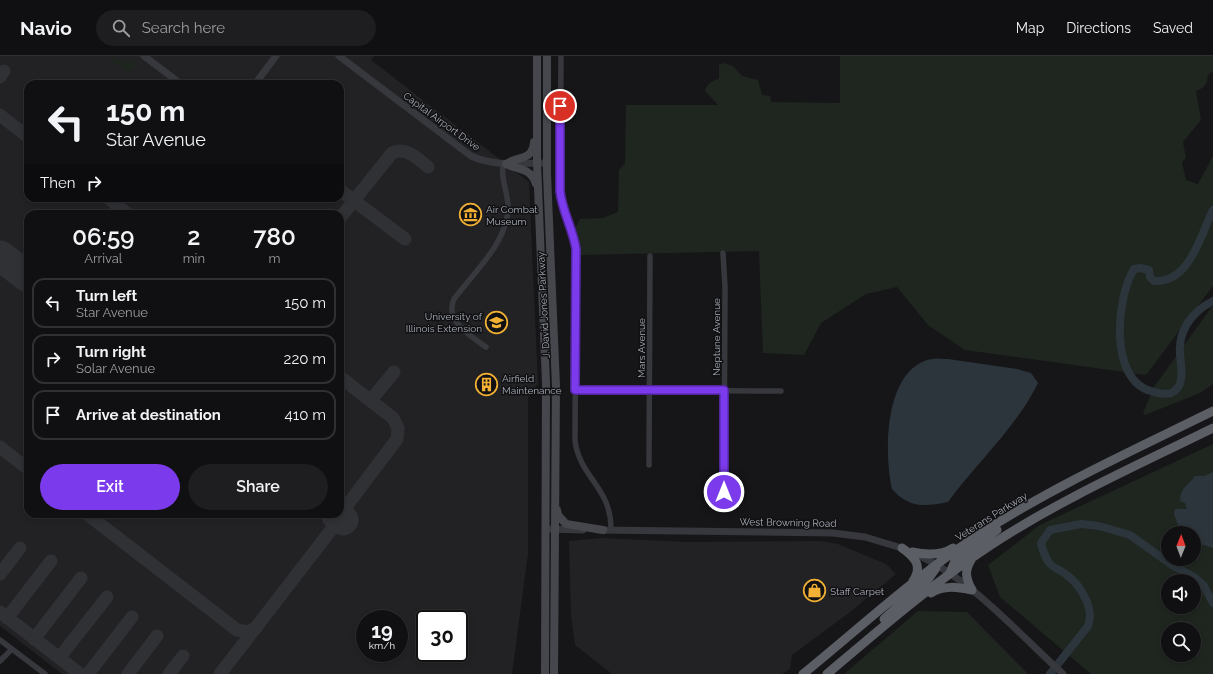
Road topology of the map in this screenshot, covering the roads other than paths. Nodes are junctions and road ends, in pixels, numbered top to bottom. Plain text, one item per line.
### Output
1 (144, 56) edge
2 (276, 56) edge
3 (339, 56) edge
4 (538, 56) edge
5 (547, 56) edge
6 (561, 56) edge
7 (176, 80) edge
8 (257, 80) edge
9 (537, 87) junction
10 (537, 163) junction
11 (547, 163) junction
12 (504, 164) junction
13 (538, 192) junction
14 (723, 253) dead end
15 (650, 256) dead end
16 (486, 347) dead end
17 (575, 390) junction
18 (650, 390) junction
19 (724, 390) junction
20 (782, 391) dead end
21 (1213, 411) edge
22 (1213, 428) edge
23 (649, 465) dead end
24 (1054, 490) junction
25 (724, 492) dead end
26 (556, 506) junction
27 (997, 524) junction
28 (546, 529) junction
29 (556, 529) junction
30 (607, 530) junction
31 (902, 548) junction
32 (912, 552) junction
33 (973, 557) junction
34 (937, 565) junction
35 (950, 573) junction
36 (910, 584) junction
37 (972, 590) junction
38 (894, 618) junction
39 (0, 640) edge
40 (859, 647) junction
41 (12, 649) junction
42 (0, 661) edge
43 (45, 674) edge
44 (545, 674) edge
45 (554, 674) edge
46 (804, 674) edge
47 (827, 674) edge
48 (1063, 674) edge

1 - 7 street
2 - 8 street
3 - 12 street, Capital Airport Drive
4 - 9 main road, J. David Jones Parkway
5 - 11 main road, J. David Jones Parkway
6 - 17 street
9 - 10 main road, J. David Jones Parkway
9 - 12 main road
10 - 11 street, Capital Airport Drive
10 - 12 street, Capital Airport Drive
10 - 13 main road, J. David Jones Parkway
11 - 26 main road, J. David Jones Parkway
12 - 13 main road
12 - 16 street
13 - 28 main road, J. David Jones Parkway
14 - 19 street, Neptune Avenue
15 - 18 street, Mars Avenue
17 - 18 street
17 - 30 street
18 - 19 street
18 - 23 street, Mars Avenue
19 - 20 street
19 - 25 street, Neptune Avenue
21 - 24 highway, Veterans Parkway
22 - 33 highway
24 - 27 highway, Veterans Parkway
24 - 35 highway
26 - 29 main road, J. David Jones Parkway
26 - 30 main road
27 - 32 highway
27 - 34 highway, Veterans Parkway
28 - 29 street, West Browning Road
28 - 44 main road, J. David Jones Parkway
29 - 30 street, West Browning Road
29 - 45 main road, J. David Jones Parkway
30 - 31 street, West Browning Road
31 - 32 street, West Browning Road
31 - 36 highway
32 - 34 street, West Browning Road
33 - 35 highway
33 - 37 highway
34 - 35 street, West Browning Road
34 - 36 highway, Veterans Parkway
34 - 40 highway
35 - 37 street, West Browning Road
35 - 38 highway
36 - 46 highway, Veterans Parkway
37 - 38 highway
37 - 48 street, West Browning Road
38 - 40 highway
39 - 41 street
40 - 47 highway
41 - 42 street
41 - 43 street

